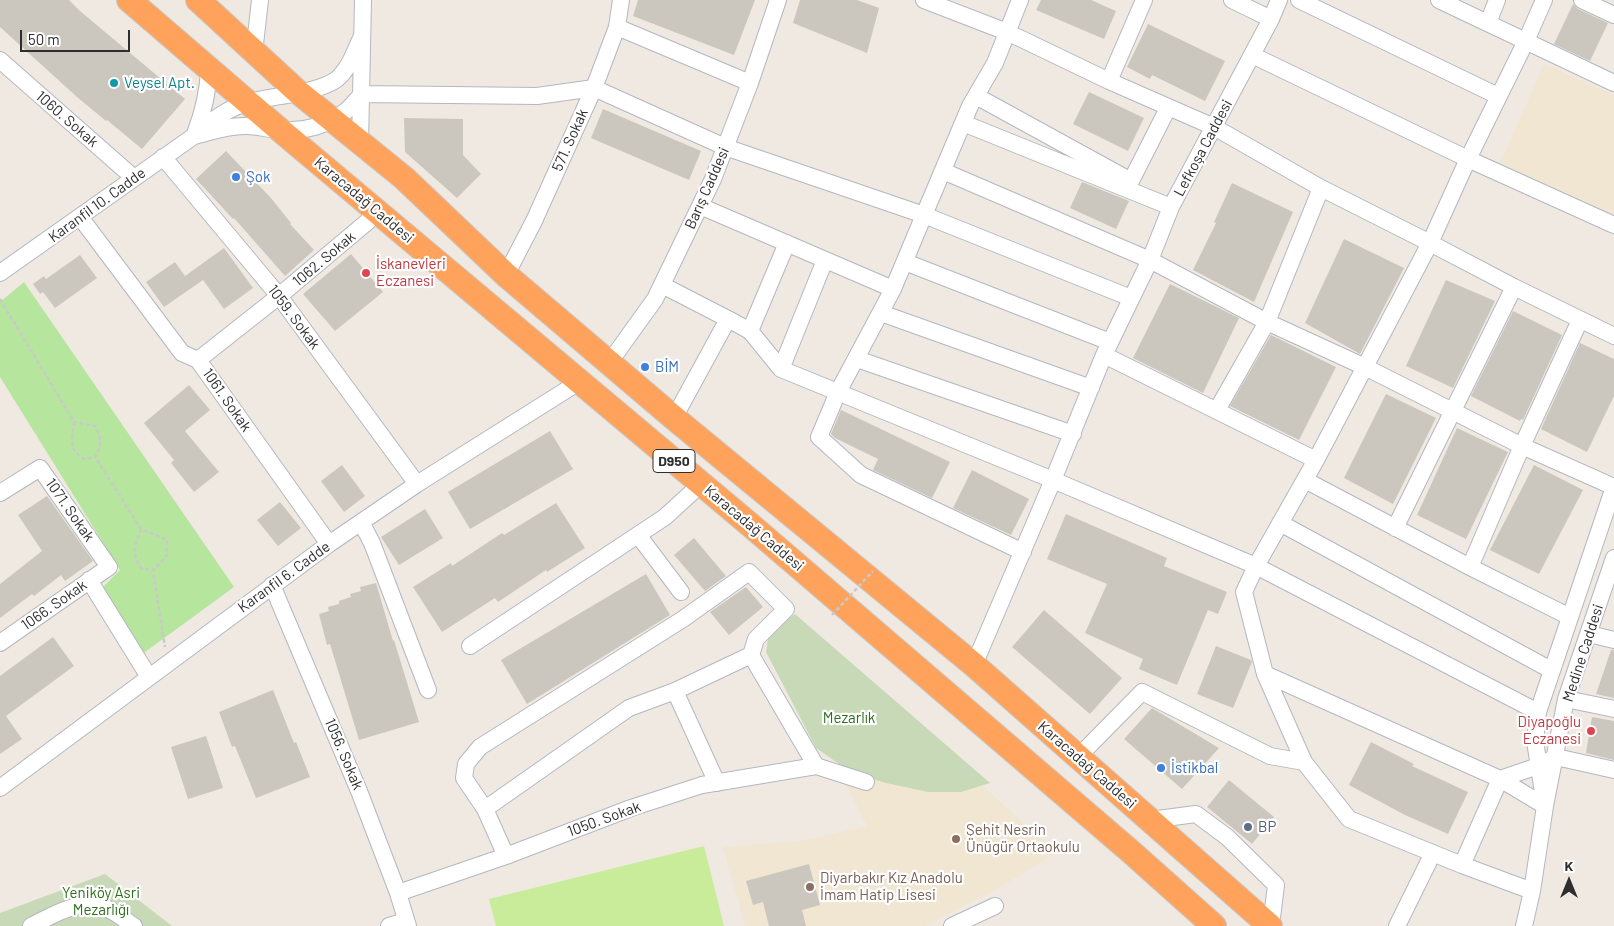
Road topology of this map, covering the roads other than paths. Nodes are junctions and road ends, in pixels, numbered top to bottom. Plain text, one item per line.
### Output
1 (130, 0) edge
2 (198, 0) edge
3 (260, 0) edge
4 (363, 0) edge
5 (621, 0) edge
6 (778, 0) edge
7 (924, 0) edge
8 (1020, 0) edge
9 (1144, 0) edge
10 (1232, 0) edge
11 (1279, 0) edge
12 (1299, 0) edge
13 (1497, 0) edge
14 (1544, 0) edge
15 (1582, 0) edge
16 (1443, 1) edge
17 (1614, 15) edge
18 (1271, 19) junction
19 (1488, 23) junction
20 (617, 27) junction
21 (1008, 32) junction
22 (362, 36) junction
23 (1526, 41) junction
24 (254, 53) junction
25 (1252, 55) junction
26 (0, 60) edge
27 (208, 70) junction
28 (1109, 81) junction
29 (1614, 83) edge
30 (750, 84) junction
31 (594, 88) junction
32 (298, 92) junction
33 (362, 94) junction
34 (976, 96) junction
35 (1498, 96) junction
36 (248, 102) junction
37 (1168, 108) junction
38 (332, 120) junction
39 (963, 123) junction
40 (1214, 128) junction
41 (280, 130) junction
42 (194, 136) junction
43 (360, 144) junction
44 (725, 147) junction
45 (163, 157) junction
46 (1468, 159) junction
47 (943, 171) junction
48 (134, 178) junction
49 (1321, 188) junction
50 (700, 206) junction
51 (1171, 207) junction
52 (379, 212) junction
53 (924, 215) junction
54 (80, 217) junction
55 (1614, 225) edge
56 (787, 243) junction
57 (1430, 243) junction
58 (824, 260) junction
59 (1150, 260) junction
60 (905, 262) junction
61 (0, 273) edge
62 (506, 275) junction
63 (662, 286) junction
64 (1514, 287) junction
65 (893, 289) junction
66 (279, 296) junction
67 (1132, 298) junction
68 (881, 313) junction
69 (728, 318) junction
70 (1580, 320) junction
71 (1267, 322) junction
72 (750, 331) junction
73 (1614, 336) edge
74 (1107, 348) junction
75 (857, 359) junction
76 (198, 360) junction
77 (609, 362) junction
78 (1365, 367) junction
79 (781, 369) junction
80 (579, 382) junction
81 (1091, 388) junction
82 (838, 392) junction
83 (1217, 410) junction
84 (1453, 411) junction
85 (674, 418) junction
86 (1073, 434) junction
87 (1522, 446) junction
88 (1316, 460) junction
89 (1054, 480) junction
90 (1305, 480) junction
91 (416, 484) junction
92 (701, 484) junction
93 (1614, 488) edge
94 (0, 492) edge
95 (361, 522) junction
96 (1280, 523) junction
97 (1396, 528) junction
98 (638, 535) junction
99 (329, 544) junction
100 (1023, 552) junction
101 (1614, 558) edge
102 (1256, 566) junction
103 (109, 567) joint
104 (1470, 567) junction
105 (89, 580) junction
106 (1610, 581) edge
107 (272, 585) junction
108 (681, 592) dead end
109 (1570, 617) junction
110 (1589, 634) junction
111 (1614, 640) edge
112 (0, 643) edge
113 (470, 646) dead end
114 (751, 655) junction
115 (974, 665) junction
116 (1551, 670) junction
117 (1265, 674) junction
118 (150, 677) junction
119 (428, 690) dead end
120 (675, 691) junction
121 (1566, 699) junction
122 (1614, 709) edge
123 (1538, 712) junction
124 (1078, 757) junction
125 (1556, 757) junction
126 (1304, 762) junction
127 (816, 766) junction
128 (1538, 766) junction
129 (1614, 770) edge
130 (1500, 779) junction
131 (717, 782) junction
132 (866, 782) dead end
133 (0, 788) edge
134 (1546, 806) junction
135 (485, 809) junction
136 (1150, 820) junction
137 (1433, 853) junction
138 (506, 856) junction
139 (1462, 865) junction
140 (1532, 891) junction
141 (398, 893) junction
142 (995, 906) dead end
143 (407, 924) edge
144 (31, 926) edge
145 (134, 926) edge
146 (389, 926) edge
147 (952, 926) edge
148 (1214, 926) edge
149 (1271, 926) edge
150 (1397, 926) edge
151 (1524, 926) edge

1 - 27 highway, Karacadağ Caddesi / D950
2 - 24 highway, Karacadağ Caddesi / D950
3 - 24 street
4 - 22 street
5 - 20 street, 571. Sokak
6 - 30 street, Barış Caddesi
7 - 21 street
8 - 21 street
9 - 28 street
10 - 18 street
11 - 18 street, Lefkoşa Caddesi
12 - 35 street
13 - 19 street
14 - 23 street
15 - 17 street
16 - 19 street
18 - 25 street, Lefkoşa Caddesi
19 - 23 street
20 - 30 street
20 - 31 street, 571. Sokak
21 - 28 street
21 - 34 street
22 - 32 street, Karanfil 10. Cadde
22 - 33 street
23 - 29 street
23 - 35 street
24 - 32 highway, Karacadağ Caddesi / D950
25 - 40 street, Lefkoşa Caddesi
25 - 46 street
26 - 48 street, 1060. Sokak
27 - 36 highway, Karacadağ Caddesi / D950
27 - 42 street
28 - 37 street
30 - 44 street, Barış Caddesi
31 - 33 street
31 - 44 street
31 - 62 street, 571. Sokak
32 - 36 street, Karanfil 10. Cadde
32 - 38 highway, Karacadağ Caddesi / D950
33 - 38 street, Karanfil 10. Cadde
33 - 43 street
34 - 37 street
34 - 39 street
35 - 46 street
36 - 41 highway, Karacadağ Caddesi / D950
36 - 42 street, Karanfil 10. Cadde
37 - 40 street
38 - 41 street, Karanfil 10. Cadde
38 - 43 highway, Karacadağ Caddesi / D950
39 - 47 street
39 - 51 street
40 - 49 street
40 - 51 street, Lefkoşa Caddesi
41 - 42 street, Karanfil 10. Cadde
41 - 52 highway, Karacadağ Caddesi / D950
42 - 45 street, Karanfil 10. Cadde
43 - 62 highway, Karacadağ Caddesi / D950
44 - 50 street, Barış Caddesi
44 - 53 street
45 - 48 street, Karanfil 10. Cadde
45 - 66 street, 1059. Sokak
46 - 55 street
46 - 57 street
47 - 53 street
47 - 59 street
48 - 54 street, Karanfil 10. Cadde
49 - 57 street
49 - 71 street
50 - 56 street
50 - 63 street, Barış Caddesi
51 - 59 street, Lefkoşa Caddesi
52 - 66 street, 1062. Sokak
52 - 80 highway, Karacadağ Caddesi / D950
53 - 60 street
53 - 67 street
54 - 61 street, Karanfil 10. Cadde
54 - 76 street, 1061. Sokak
56 - 58 street
56 - 72 street
57 - 64 street
57 - 78 street
58 - 65 street
58 - 79 street
59 - 67 street, Lefkoşa Caddesi
59 - 71 street
60 - 65 street
60 - 74 street
62 - 77 highway, Karacadağ Caddesi / D950
63 - 69 street
63 - 77 street, Barış Caddesi
64 - 70 street
64 - 84 street
65 - 68 street
66 - 76 street, 1062. Sokak
66 - 91 street, 1059. Sokak
67 - 74 street, Lefkoşa Caddesi
68 - 75 street
68 - 81 street
69 - 72 street
69 - 85 street
70 - 73 street
70 - 87 street
71 - 78 street
71 - 83 street
72 - 79 street
74 - 81 street, Lefkoşa Caddesi
74 - 83 street
75 - 82 street
75 - 86 street
76 - 99 street, 1061. Sokak
77 - 85 highway, Karacadağ Caddesi / D950
78 - 84 street
78 - 88 street
79 - 82 street
80 - 91 street, Karanfil 6. Cadde
80 - 92 highway, Karacadağ Caddesi / D950
81 - 86 street, Lefkoşa Caddesi
82 - 89 street
82 - 100 street
83 - 88 street
84 - 87 street
84 - 97 street
85 - 115 highway, Karacadağ Caddesi / D950
86 - 89 street, Lefkoşa Caddesi
87 - 93 street
87 - 104 street
88 - 90 street
89 - 100 street, Lefkoşa Caddesi
89 - 102 street
90 - 96 street
90 - 97 street
91 - 95 street, Karanfil 6. Cadde
92 - 98 street
92 - 148 highway, Karacadağ Caddesi / D950
93 - 109 street
94 - 103 street, 1071. Sokak
95 - 99 street, Karanfil 6. Cadde
95 - 119 street
96 - 102 street
96 - 116 street
97 - 104 street
98 - 108 street
98 - 113 street
99 - 107 street, Karanfil 6. Cadde
100 - 115 street, Lefkoşa Caddesi
101 - 106 street, Medine Caddesi
102 - 117 street
102 - 123 street
103 - 105 street, 1066. Sokak
104 - 109 street
105 - 112 street, 1066. Sokak
105 - 118 street
106 - 110 street, Medine Caddesi
107 - 118 street, Karanfil 6. Cadde
107 - 141 street, 1056. Sokak
109 - 116 street
110 - 111 street
110 - 121 street, Medine Caddesi
114 - 120 street
114 - 127 street
114 - 135 street
115 - 124 highway, Karacadağ Caddesi / D950
116 - 123 street
117 - 126 street
117 - 130 street
118 - 133 street, Karanfil 6. Cadde
120 - 131 street
120 - 135 street
121 - 122 street
121 - 125 street, Medine Caddesi
123 - 128 street
124 - 126 street
124 - 136 highway, Karacadağ Caddesi / D950
125 - 128 street
125 - 129 street
125 - 134 street, Medine Caddesi
126 - 137 street
127 - 131 street, 1050. Sokak
127 - 132 street
128 - 130 street
128 - 134 street
130 - 134 street
130 - 139 street
131 - 138 street, 1050. Sokak
134 - 140 street, Medine Caddesi
135 - 138 street
136 - 149 highway, Karacadağ Caddesi / D950
136 - 149 street
137 - 139 street
137 - 150 street
138 - 141 street, 1050. Sokak
139 - 140 street
140 - 151 street, Medine Caddesi
141 - 143 street, 1056. Sokak
142 - 147 street
143 - 146 street
144 - 145 street

